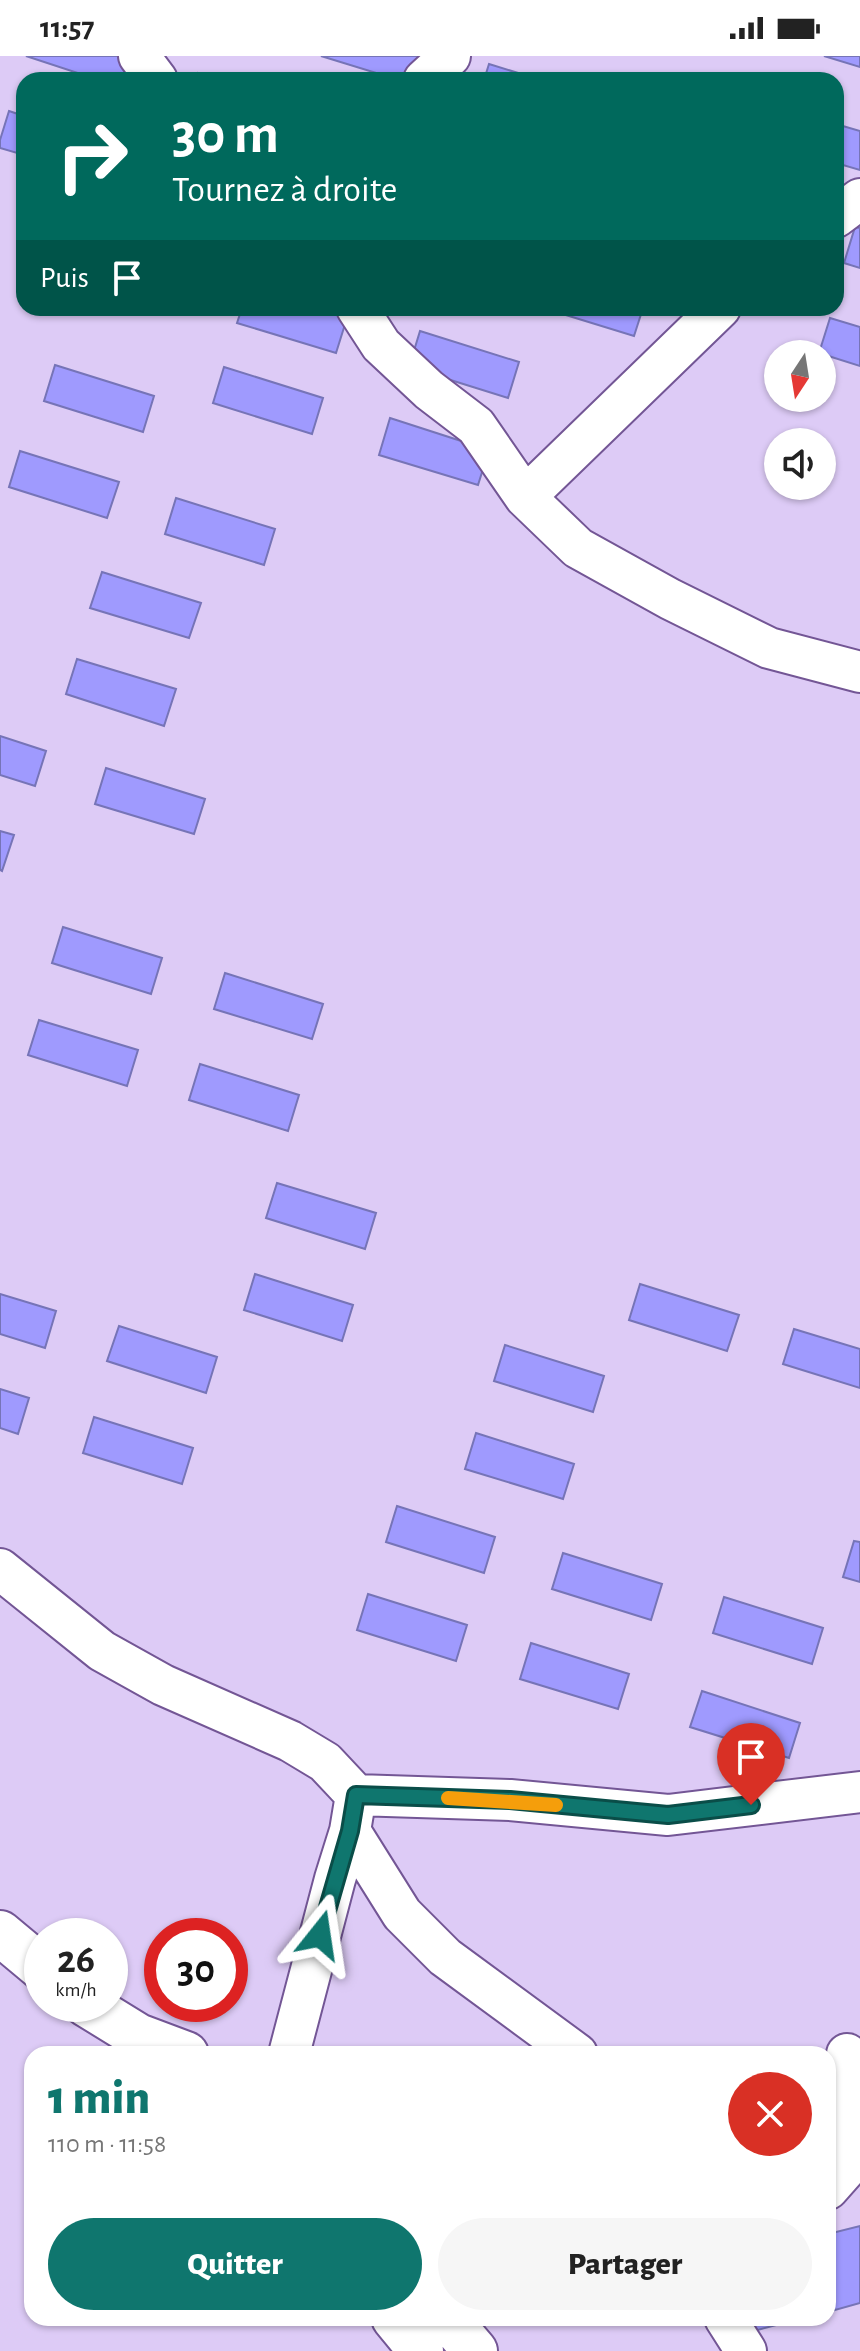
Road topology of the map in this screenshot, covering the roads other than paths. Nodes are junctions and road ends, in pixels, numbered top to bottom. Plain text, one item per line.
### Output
1 (450, 56) edge
2 (433, 72) edge
3 (362, 316) edge
4 (712, 316) edge
5 (525, 497) junction
6 (860, 672) edge
7 (0, 1569) edge
8 (860, 1792) edge
9 (353, 1813) junction
10 (0, 1933) edge
11 (24, 1953) edge
12 (0, 1957) edge
13 (24, 1976) edge
14 (80, 2022) edge
15 (115, 2022) edge
16 (107, 2046) edge
17 (165, 2046) edge
18 (291, 2046) edge
19 (566, 2046) edge
20 (845, 2055) edge
21 (836, 2180) edge
22 (401, 2326) edge
23 (454, 2326) edge
24 (730, 2326) edge
25 (421, 2351) edge
26 (475, 2351) edge
27 (746, 2351) edge

1 - 2 street
3 - 5 street
4 - 5 street
5 - 6 street
7 - 9 street
8 - 9 street
9 - 18 street
9 - 19 street
10 - 11 street
12 - 13 street
14 - 16 street
15 - 17 street
20 - 21 street
22 - 25 street
23 - 26 street
24 - 27 street

